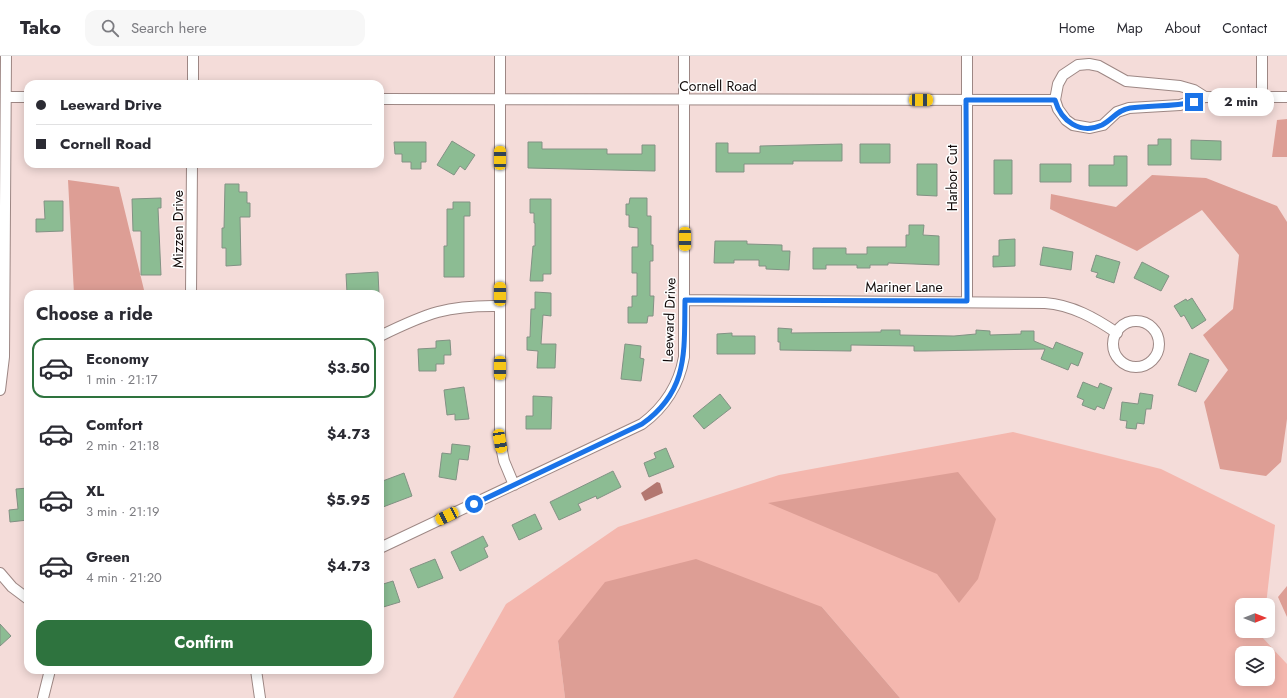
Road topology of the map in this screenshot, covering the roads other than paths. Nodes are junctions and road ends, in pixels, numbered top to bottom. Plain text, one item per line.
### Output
1 (6, 56) edge
2 (193, 56) edge
3 (500, 56) edge
4 (684, 56) edge
5 (967, 56) edge
6 (1262, 56) edge
7 (193, 80) edge
8 (6, 97) junction
9 (24, 97) edge
10 (1205, 97) junction
11 (1262, 97) junction
12 (1287, 97) edge
13 (384, 99) edge
14 (500, 100) junction
15 (684, 100) junction
16 (966, 100) junction
17 (1055, 100) junction
18 (192, 168) edge
19 (191, 290) edge
20 (685, 300) junction
21 (967, 301) junction
22 (500, 306) junction
23 (1117, 332) junction
24 (384, 334) edge
25 (0, 390) edge
26 (514, 485) junction
27 (384, 546) edge
28 (0, 573) edge
29 (24, 595) edge
30 (49, 674) edge
31 (257, 674) edge
32 (43, 698) edge
33 (260, 698) edge

1 - 8 street
2 - 7 street
3 - 14 street
4 - 15 street, Leeward Drive
5 - 16 street, Harbor Cut
6 - 11 street
8 - 9 street
8 - 25 street
10 - 11 street
10 - 17 street
10 - 17 street
11 - 12 street
13 - 14 street, Cornell Road
14 - 15 street, Cornell Road
14 - 22 street
15 - 16 street, Cornell Road
15 - 20 street, Leeward Drive
16 - 17 street, Cornell Road
16 - 21 street, Harbor Cut
18 - 19 street, Mizzen Drive
20 - 21 street, Mariner Lane
20 - 26 street, Leeward Drive
21 - 23 street, Mariner Lane
22 - 24 street
22 - 26 street
23 - 23 street
26 - 27 street, Leeward Drive
28 - 29 street
30 - 32 street
31 - 33 street

